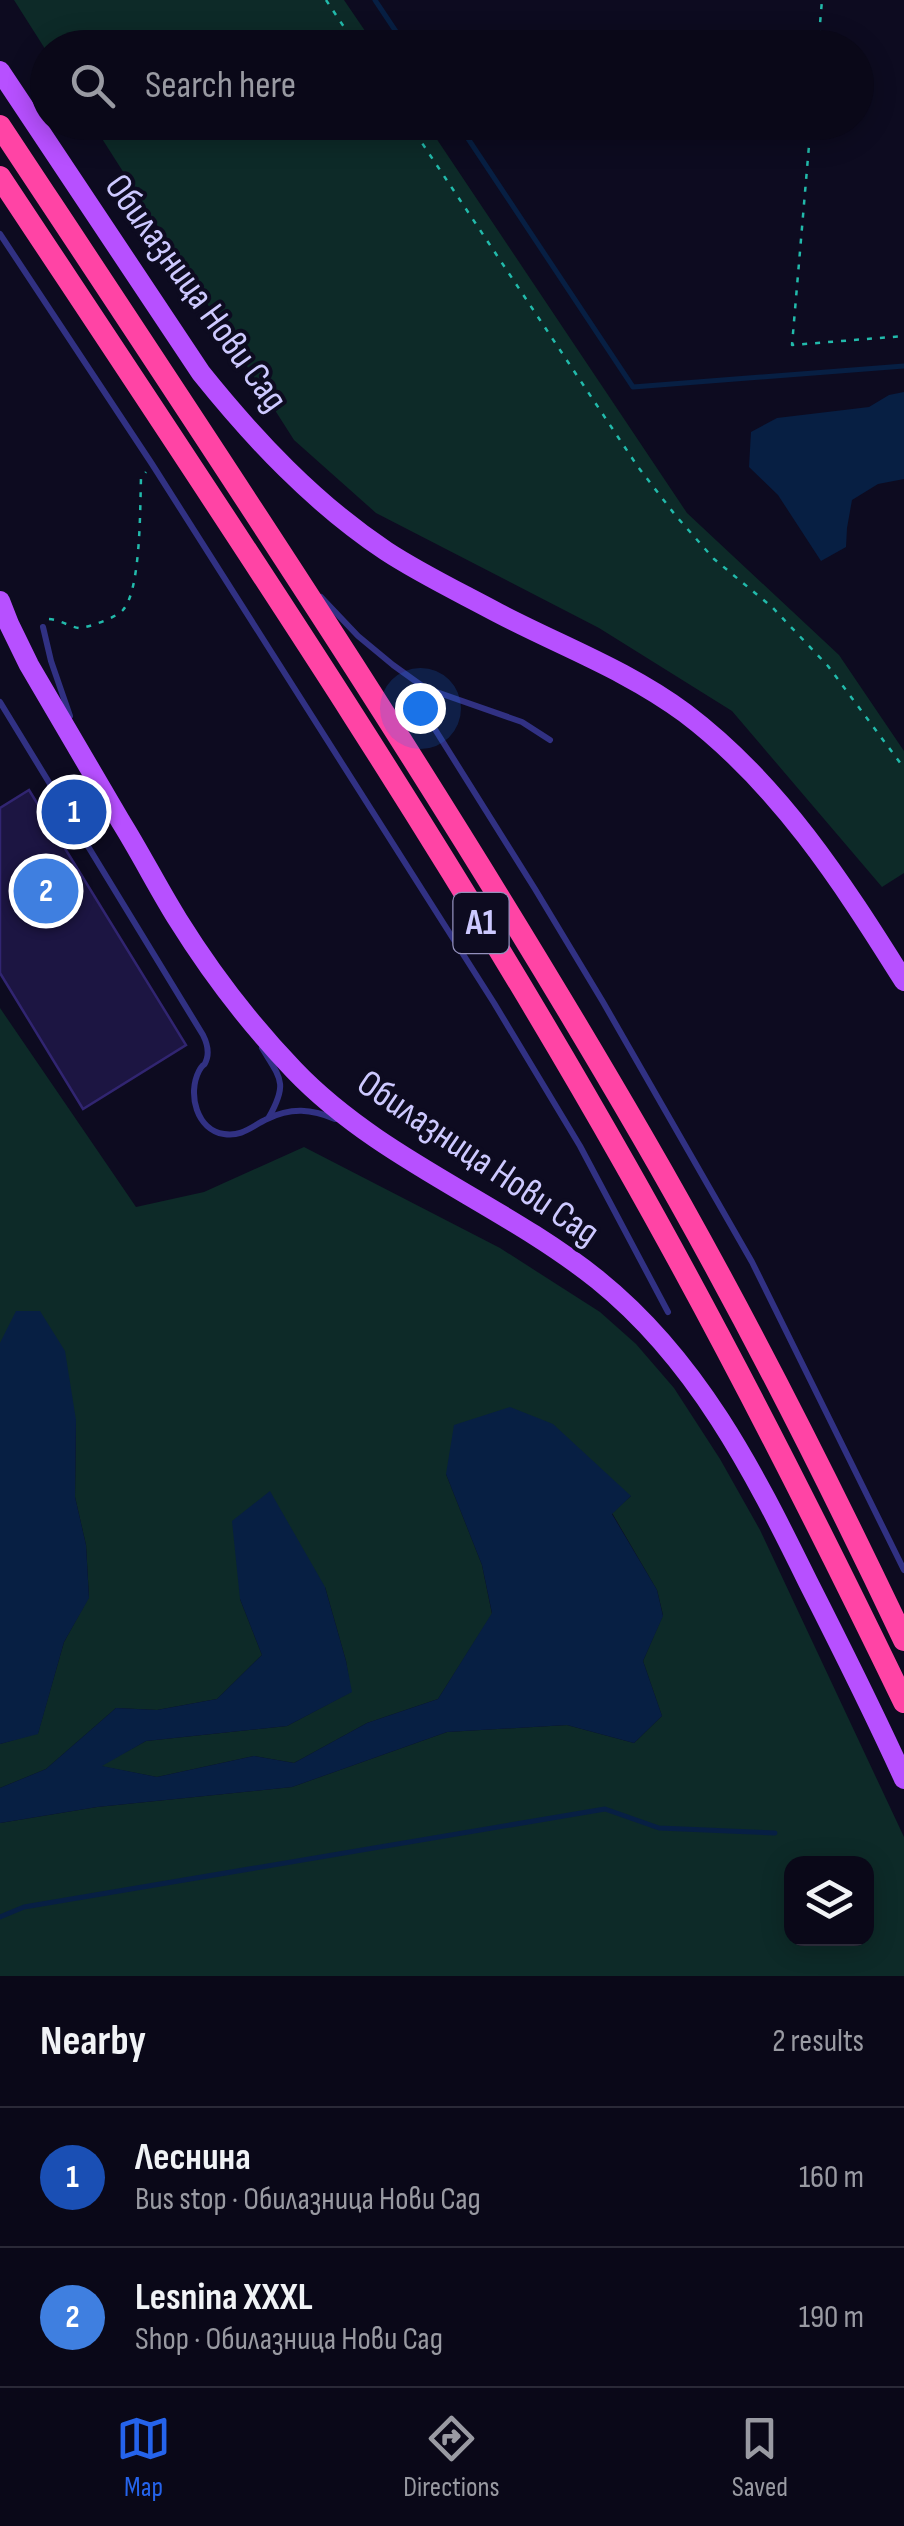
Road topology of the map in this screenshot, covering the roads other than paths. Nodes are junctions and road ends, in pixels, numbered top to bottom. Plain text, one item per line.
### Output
1 (0, 71) edge
2 (30, 116) edge
3 (0, 126) edge
4 (46, 140) edge
5 (0, 177) edge
6 (0, 234) edge
7 (284, 558) junction
8 (0, 600) edge
9 (42, 627) road end
10 (0, 702) edge
11 (421, 707) dead end
12 (550, 740) dead end
13 (118, 816) junction
14 (904, 981) edge
15 (255, 1025) junction
16 (268, 1118) junction
17 (356, 1124) junction
18 (668, 1312) dead end
19 (904, 1570) edge
20 (904, 1640) edge
21 (904, 1702) edge
22 (904, 1779) edge

1 - 2 main road, Обилазница Нови Сад
3 - 7 highway, A1
4 - 14 main road, Обилазница Нови Сад
5 - 21 highway, A1
6 - 18 lane
7 - 12 lane
7 - 20 highway, A1
8 - 13 main road, Обилазница Нови Сад
9 - 13 lane
10 - 16 lane
11 - 19 lane
13 - 15 main road, Обилазница Нови Сад
15 - 16 lane
15 - 17 main road, Обилазница Нови Сад
16 - 17 lane
17 - 22 main road, Обилазница Нови Сад

